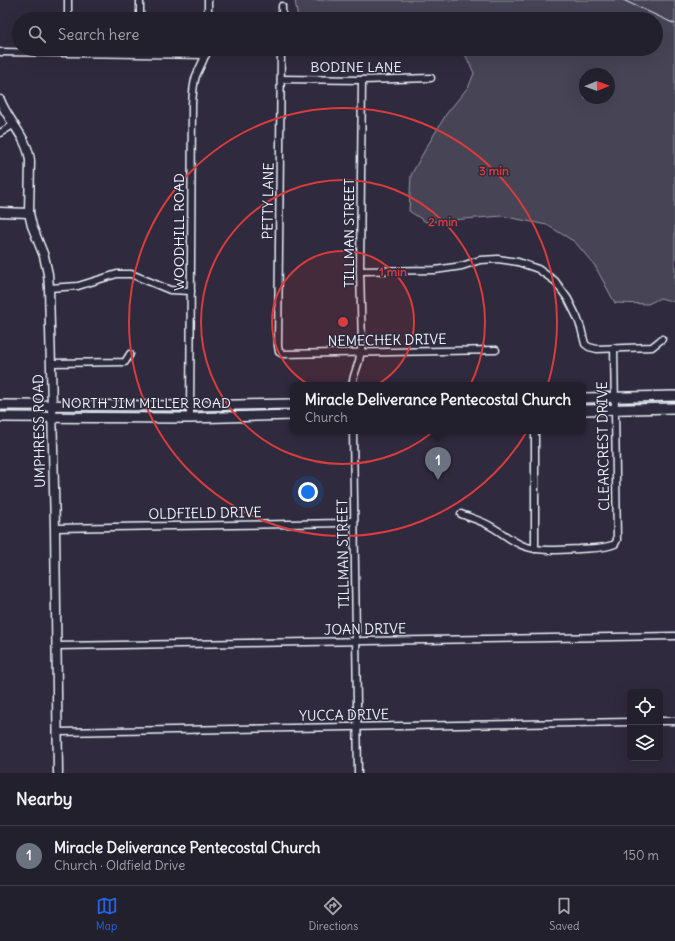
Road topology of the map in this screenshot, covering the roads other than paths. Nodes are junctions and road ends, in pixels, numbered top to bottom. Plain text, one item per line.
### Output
1 (68, 0) edge
2 (140, 0) edge
3 (208, 0) edge
4 (282, 6) dead end
5 (68, 12) edge
6 (140, 12) edge
7 (208, 12) edge
8 (282, 12) edge
9 (0, 52) edge
10 (12, 52) edge
11 (204, 56) edge
12 (281, 56) edge
13 (431, 78) dead end
14 (281, 79) junction
15 (362, 80) junction
16 (0, 100) edge
17 (14, 125) junction
18 (0, 133) edge
19 (0, 212) edge
20 (29, 213) junction
21 (360, 271) junction
22 (49, 288) junction
23 (191, 291) junction
24 (662, 340) dead end
25 (614, 348) junction
26 (496, 350) dead end
27 (280, 352) joint
28 (360, 353) junction
29 (130, 354) dead end
30 (51, 363) junction
31 (353, 382) edge
32 (675, 396) edge
33 (615, 397) junction
34 (586, 398) edge
35 (290, 404) edge
36 (0, 405) edge
37 (51, 406) junction
38 (190, 406) junction
39 (675, 408) edge
40 (615, 409) junction
41 (586, 410) edge
42 (290, 415) edge
43 (0, 417) edge
44 (52, 417) junction
45 (190, 418) junction
46 (353, 434) edge
47 (535, 434) edge
48 (461, 514) dead end
49 (354, 520) junction
50 (55, 528) junction
51 (535, 549) junction
52 (675, 636) edge
53 (356, 641) junction
54 (56, 646) junction
55 (663, 721) edge
56 (675, 721) edge
57 (627, 722) edge
58 (358, 727) junction
59 (58, 732) junction
60 (58, 773) edge
61 (358, 773) edge

1 - 5 street
2 - 6 street
3 - 7 street
4 - 8 street
9 - 10 street
11 - 23 street, WOODHILL ROAD
12 - 14 street, PETTY LANE
13 - 15 street, BODINE LANE
14 - 15 street, BODINE LANE
14 - 27 street, PETTY LANE
15 - 21 street, TILLMAN STREET
16 - 17 street, UMPHRESS ROAD
17 - 18 street
17 - 20 street, UMPHRESS ROAD
19 - 20 street
20 - 22 street, UMPHRESS ROAD
21 - 25 street
21 - 28 street, TILLMAN STREET
22 - 23 street
22 - 30 street, UMPHRESS ROAD
23 - 38 street, WOODHILL ROAD
24 - 25 street
25 - 33 street, CLEARCREST DRIVE
26 - 28 street, NEMECHEK DRIVE
27 - 28 street, NEMECHEK DRIVE
28 - 31 street, TILLMAN STREET
29 - 30 street
30 - 37 street, UMPHRESS ROAD
32 - 33 main road
33 - 34 main road
33 - 40 street, CLEARCREST DRIVE
35 - 38 main road, NORTH JIM MILLER ROAD
36 - 37 main road, NORTH JIM MILLER ROAD
37 - 38 main road, NORTH JIM MILLER ROAD
37 - 44 street, UMPHRESS ROAD
38 - 45 street, WOODHILL ROAD
39 - 40 main road
40 - 41 main road
40 - 51 street, CLEARCREST DRIVE
42 - 45 main road, NORTH JIM MILLER ROAD
43 - 44 main road, NORTH JIM MILLER ROAD
44 - 45 main road, NORTH JIM MILLER ROAD
44 - 50 street, UMPHRESS ROAD
46 - 49 street, TILLMAN STREET
47 - 51 street
48 - 51 street
49 - 50 street, OLDFIELD DRIVE
49 - 53 street, TILLMAN STREET
50 - 54 street, UMPHRESS ROAD
52 - 53 street, JOAN DRIVE
53 - 54 street, JOAN DRIVE
53 - 58 street, TILLMAN STREET
54 - 59 street, UMPHRESS ROAD
55 - 56 street
57 - 58 street, YUCCA DRIVE
58 - 59 street, YUCCA DRIVE
58 - 61 street, TILLMAN STREET
59 - 60 street, UMPHRESS ROAD

